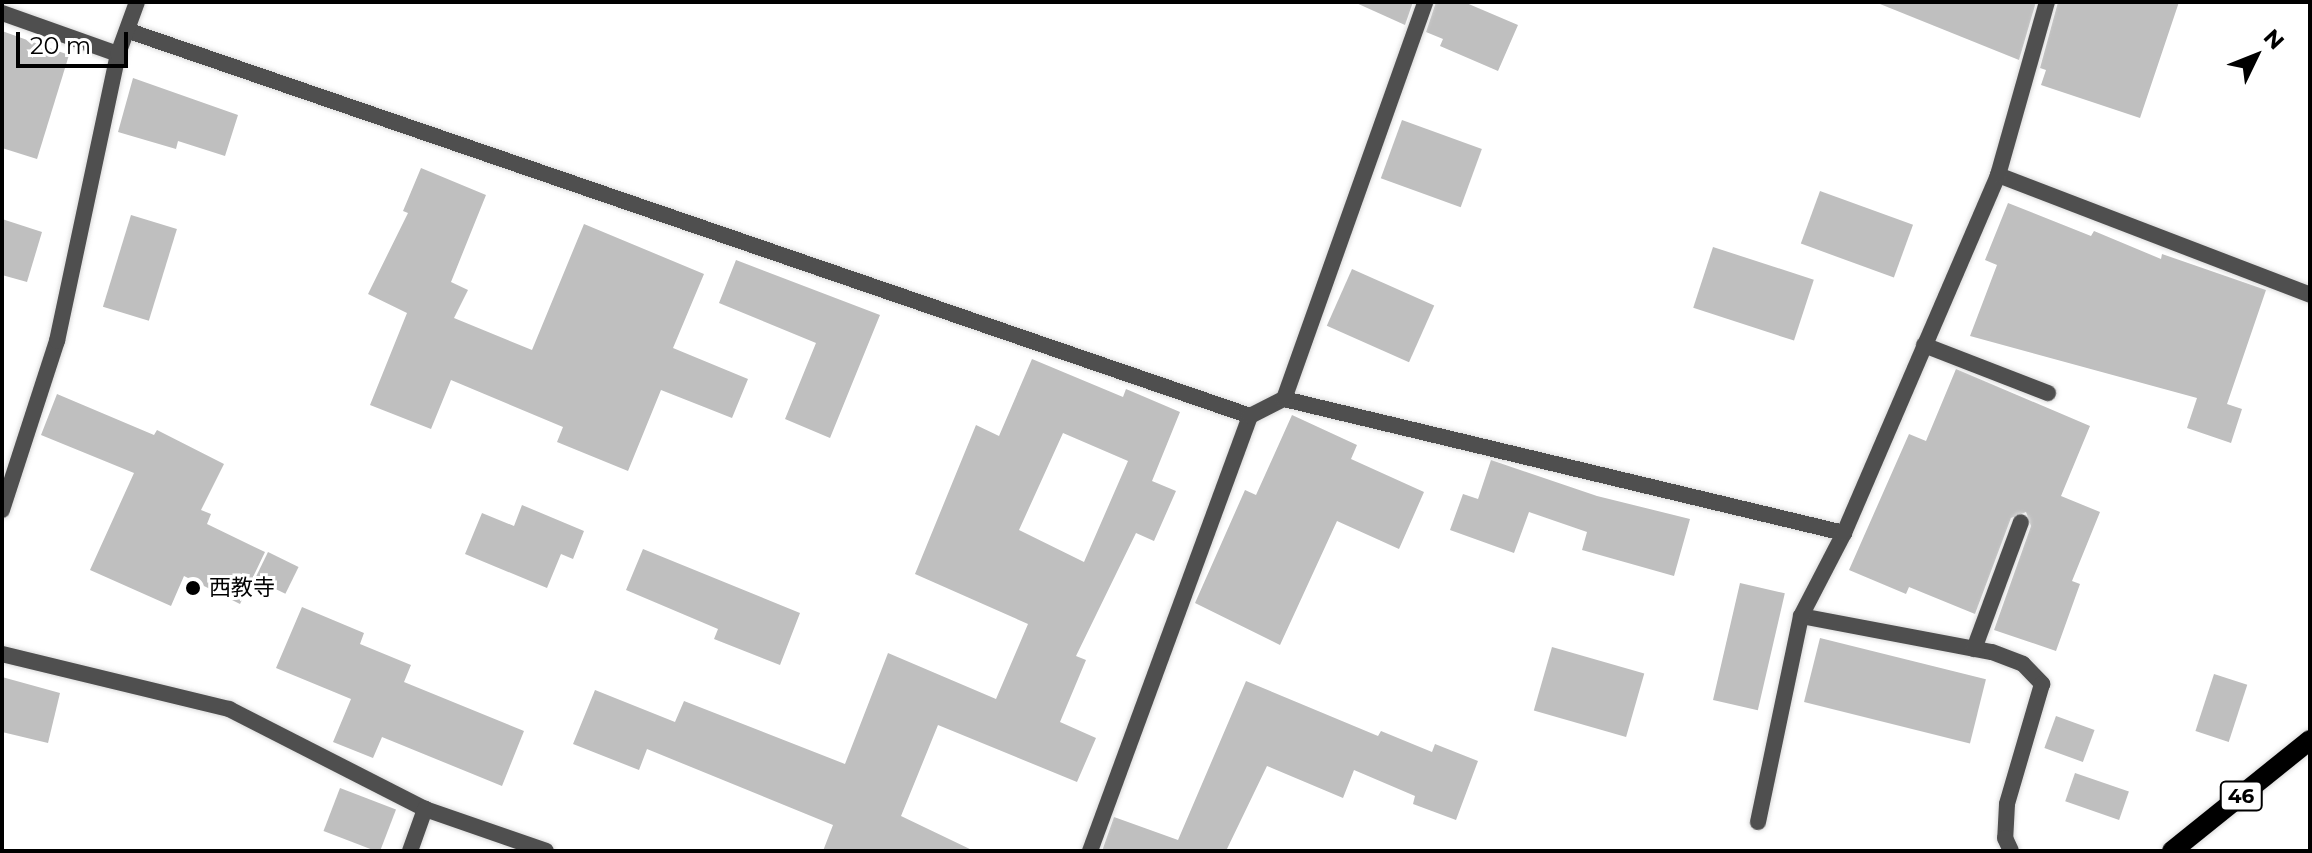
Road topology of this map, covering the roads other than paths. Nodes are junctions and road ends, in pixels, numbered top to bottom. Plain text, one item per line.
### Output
1 (137, 2) edge
2 (1425, 2) edge
3 (2047, 2) edge
4 (2, 13) edge
5 (129, 31) junction
6 (118, 54) junction
7 (1998, 175) junction
8 (2310, 295) edge
9 (1924, 345) junction
10 (2048, 393) dead end
11 (1284, 399) junction
12 (1250, 416) junction
13 (2, 510) edge
14 (2021, 522) dead end
15 (1844, 533) junction
16 (1801, 616) junction
17 (1974, 649) junction
18 (2, 654) edge
19 (2310, 740) edge
20 (425, 809) junction
21 (1758, 822) dead end
22 (410, 851) edge
23 (546, 851) edge
24 (1090, 851) edge
25 (2011, 851) edge
26 (2172, 851) edge

1 - 5 street
2 - 11 street
3 - 7 street
4 - 6 street
5 - 6 street
5 - 12 street
6 - 13 street
7 - 8 street
7 - 9 street
9 - 10 street
9 - 15 street
11 - 12 street
11 - 15 street
12 - 24 street
14 - 17 street
15 - 16 street
16 - 17 street
16 - 21 street
17 - 25 street
18 - 20 street
19 - 26 main road, 46
20 - 22 street
20 - 23 street

